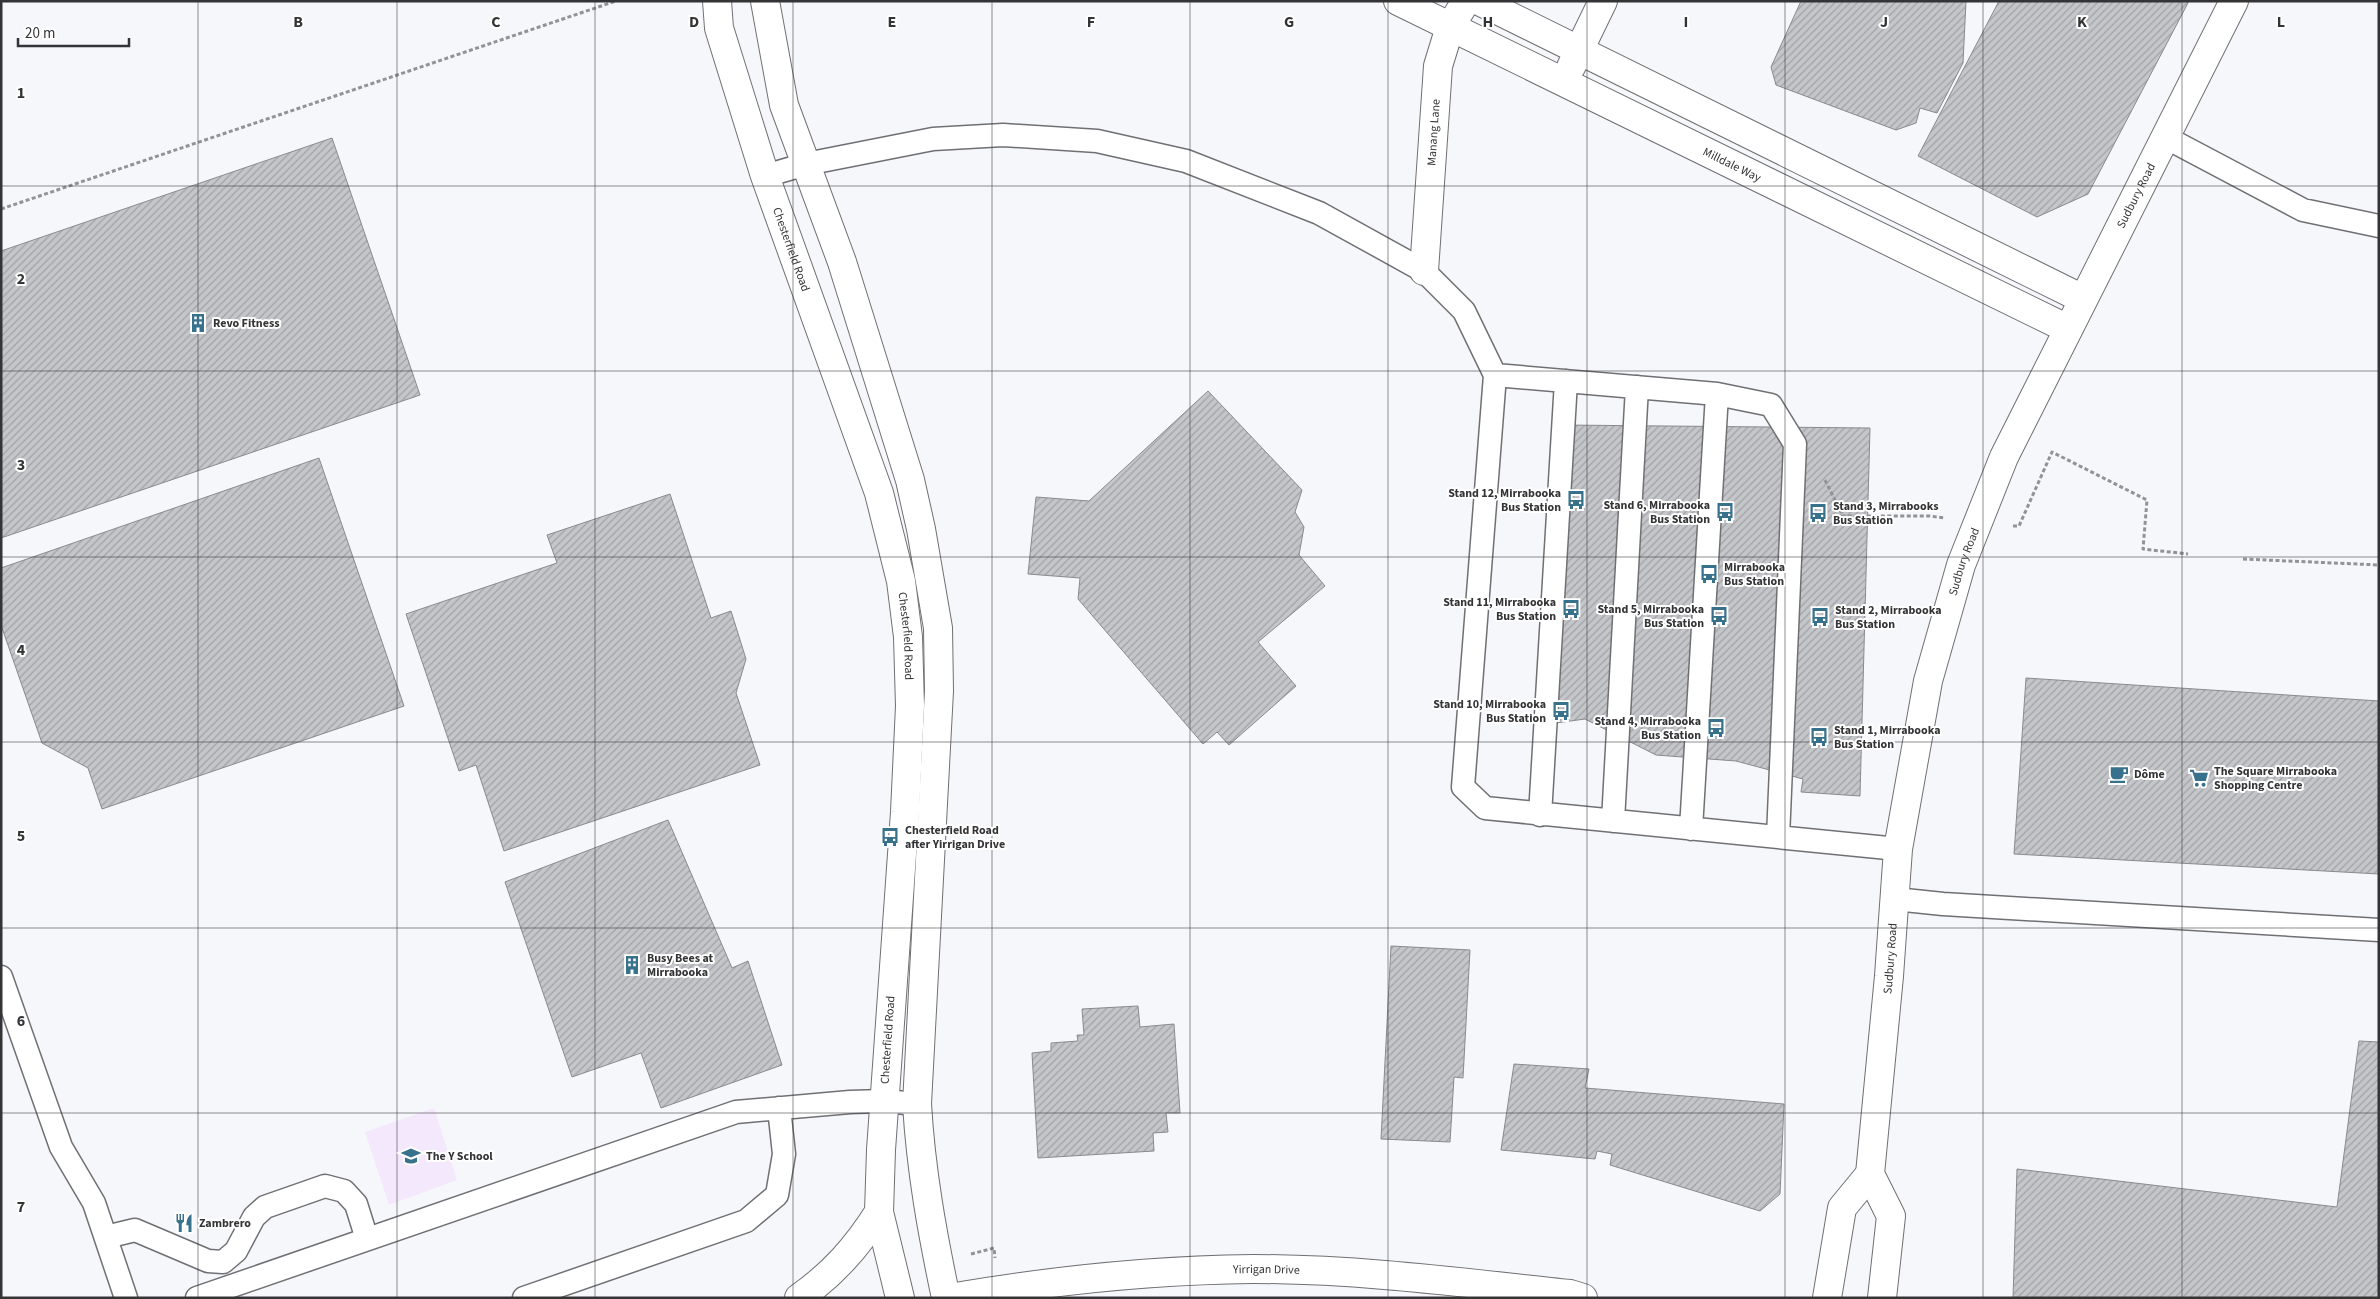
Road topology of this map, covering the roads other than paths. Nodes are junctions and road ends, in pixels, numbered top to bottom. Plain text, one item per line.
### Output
1 (717, 1) edge
2 (765, 1) edge
3 (1398, 1) edge
4 (1466, 1) edge
5 (1478, 1) edge
6 (1603, 1) edge
7 (2234, 1) edge
8 (1450, 27) junction
9 (1579, 51) junction
10 (1563, 82) junction
11 (2165, 137) junction
12 (806, 164) junction
13 (765, 176) junction
14 (2379, 226) edge
15 (1424, 271) junction
16 (2083, 299) junction
17 (2068, 329) junction
18 (1495, 375) junction
19 (1566, 382) junction
20 (1637, 387) junction
21 (1717, 394) junction
22 (1540, 814) junction
23 (1613, 821) junction
24 (1691, 829) junction
25 (1778, 837) junction
26 (1898, 849) junction
27 (1894, 899) junction
28 (2379, 930) edge
29 (1, 977) edge
30 (884, 1101) junction
31 (917, 1104) junction
32 (779, 1108) junction
33 (1870, 1174) junction
34 (879, 1212) junction
35 (106, 1236) junction
36 (367, 1239) junction
37 (126, 1298) edge
38 (197, 1298) edge
39 (524, 1298) edge
40 (799, 1298) edge
41 (900, 1298) edge
42 (948, 1298) edge
43 (1583, 1298) edge
44 (1827, 1298) edge
45 (1882, 1298) edge

1 - 13 street, Chesterfield Road
2 - 12 street
3 - 8 street, Milldale Way
4 - 8 street, Manang Lane
5 - 9 street
6 - 9 street
7 - 11 street, Sudbury Road
8 - 10 street, Milldale Way
8 - 15 street, Manang Lane
9 - 10 street
9 - 16 street
10 - 17 street, Milldale Way
11 - 14 lane
11 - 16 street, Sudbury Road
12 - 13 lane
12 - 15 lane
12 - 31 street
13 - 30 street, Chesterfield Road
15 - 18 lane
16 - 17 street, Sudbury Road
17 - 26 street, Sudbury Road
18 - 19 lane
18 - 22 lane
19 - 20 lane
19 - 22 lane
20 - 21 lane
20 - 23 lane
21 - 24 lane
21 - 25 lane
22 - 23 lane
23 - 24 lane
24 - 25 lane
25 - 26 lane
26 - 27 street, Sudbury Road
27 - 28 lane
27 - 33 street, Sudbury Road
29 - 35 lane
30 - 31 lane
30 - 32 lane
30 - 34 street, Chesterfield Road
31 - 42 street
32 - 36 lane
32 - 39 lane
33 - 44 street
33 - 45 street
34 - 40 street
34 - 41 street, Chesterfield Road
35 - 36 lane
35 - 37 lane
36 - 38 lane
42 - 43 street, Yirrigan Drive

